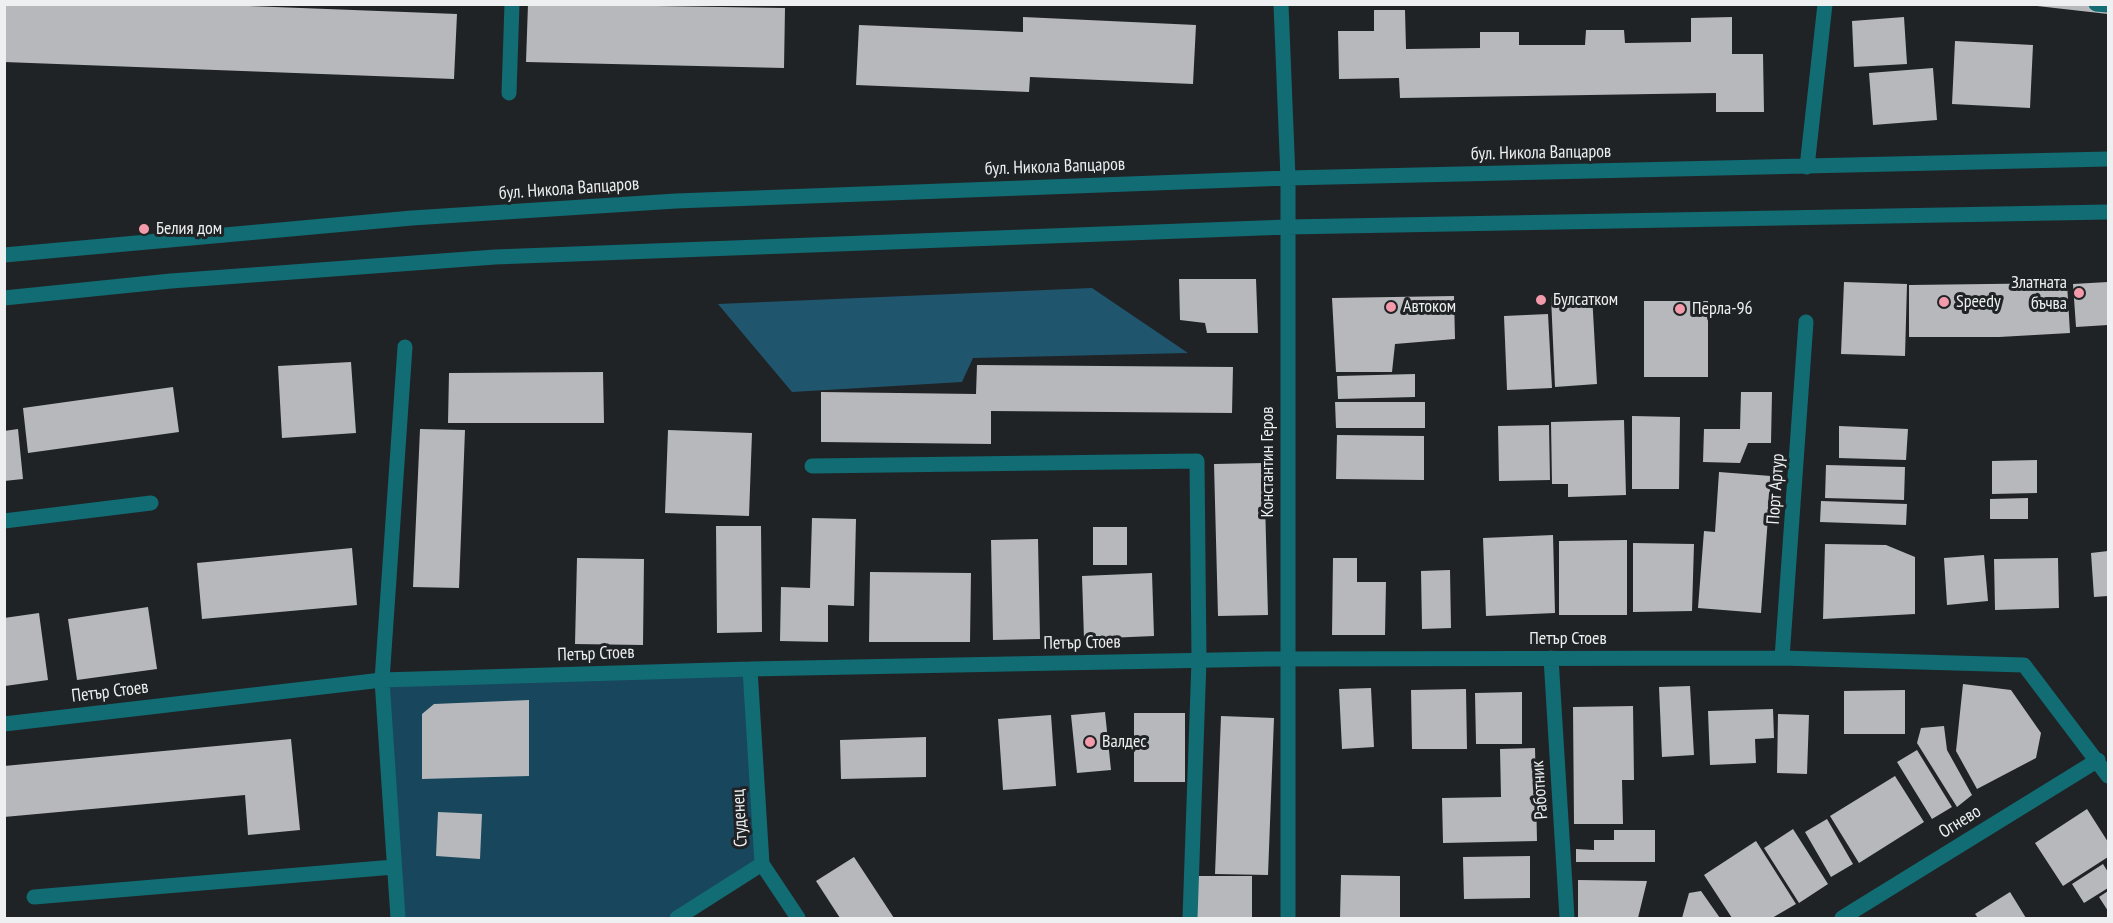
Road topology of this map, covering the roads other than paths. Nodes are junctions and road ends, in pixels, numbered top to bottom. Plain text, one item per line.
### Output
1 (512, 4) edge
2 (1281, 4) edge
3 (1825, 4) edge
4 (2096, 4) edge
5 (2109, 5) edge
6 (509, 93) dead end
7 (2109, 159) edge
8 (1807, 167) junction
9 (1288, 178) junction
10 (2109, 212) edge
11 (1287, 227) junction
12 (4, 255) edge
13 (4, 298) edge
14 (1806, 322) dead end
15 (405, 347) dead end
16 (812, 466) dead end
17 (151, 503) dead end
18 (4, 521) edge
19 (1289, 658) junction
20 (1551, 658) junction
21 (1782, 658) junction
22 (1199, 660) junction
23 (750, 669) junction
24 (382, 680) junction
25 (4, 724) edge
26 (2098, 759) junction
27 (2109, 776) edge
28 (762, 864) junction
29 (394, 867) junction
30 (34, 897) dead end
31 (398, 918) edge
32 (677, 918) edge
33 (798, 918) edge
34 (1190, 918) edge
35 (1288, 918) edge
36 (1567, 918) edge
37 (1842, 918) edge

1 - 6 street
2 - 9 street, Константин Геров
3 - 8 street
4 - 5 street
7 - 8 street, бул. Никола Вапцаров
8 - 9 street, бул. Никола Вапцаров
9 - 11 street, Константин Геров
9 - 12 street, бул. Никола Вапцаров
10 - 11 street
11 - 13 street
11 - 19 street, Константин Геров
14 - 21 street, Порт Артур
15 - 24 street
16 - 22 street
17 - 18 street
19 - 20 street, Петър Стоев
19 - 22 street, Петър Стоев
19 - 35 street, Константин Геров
20 - 21 street, Петър Стоев
20 - 36 street, Работник
21 - 26 street, Петър Стоев
22 - 23 street, Петър Стоев
22 - 34 street
23 - 24 street, Петър Стоев
23 - 28 street, Студенец
24 - 25 street, Петър Стоев
24 - 29 street
26 - 27 street, Петър Стоев
26 - 37 street, Огнево
28 - 32 street, Студенец
28 - 33 street
29 - 30 street
29 - 31 street

